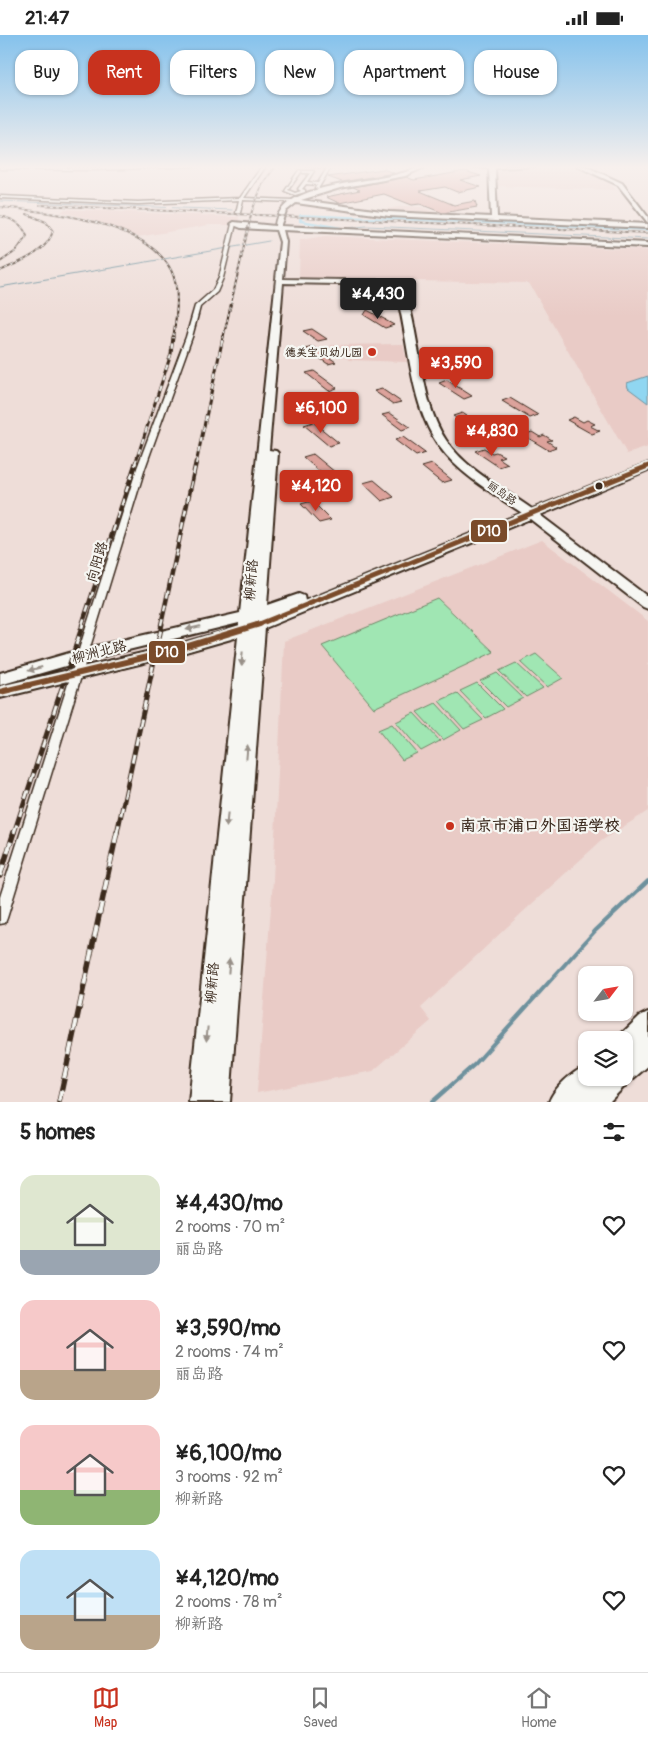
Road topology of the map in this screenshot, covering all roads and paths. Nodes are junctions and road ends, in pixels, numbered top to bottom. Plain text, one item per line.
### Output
1 (283, 216) edge
2 (288, 216) edge
3 (406, 216) edge
4 (494, 216) edge
5 (494, 220) junction
6 (234, 226) joint
7 (284, 226) junction
8 (648, 226) edge
9 (648, 246) edge
10 (229, 247) joint
11 (283, 281) junction
12 (648, 460) edge
13 (648, 466) edge
14 (528, 511) junction
15 (648, 604) edge
16 (252, 621) junction
17 (84, 655) junction
18 (77, 673) junction
19 (0, 679) edge
20 (0, 692) edge
21 (0, 918) edge
22 (648, 1024) edge
23 (633, 1038) edge
24 (648, 1050) edge
25 (633, 1064) edge
26 (592, 1092) edge
27 (201, 1102) edge
28 (218, 1102) edge
29 (561, 1102) edge

1 - 7 main road, 柳新路
2 - 7 main road
3 - 5 main road
4 - 5 main road
5 - 8 main road
6 - 7 main road
6 - 10 street, 向阳路
7 - 9 main road
7 - 11 main road, 柳新路
10 - 17 street, 向阳路
11 - 14 main road, 丽岛路
11 - 16 main road, 柳新路
12 - 14 main road, 柳洲北路
13 - 14 main road, 柳洲北路
14 - 15 main road, 丽岛路
14 - 16 main road, 柳洲北路
16 -> 17 main road, 柳洲北路
16 - 18 main road, 柳洲北路
16 -> 27 main road, 柳新路
28 -> 16 main road, 柳新路
17 - 18 street, 向阳路
17 -> 19 main road, 柳洲北路
18 - 20 main road, 柳洲北路
18 - 21 street, 向阳路
22 - 23 main road
24 - 25 main road
26 - 29 main road

